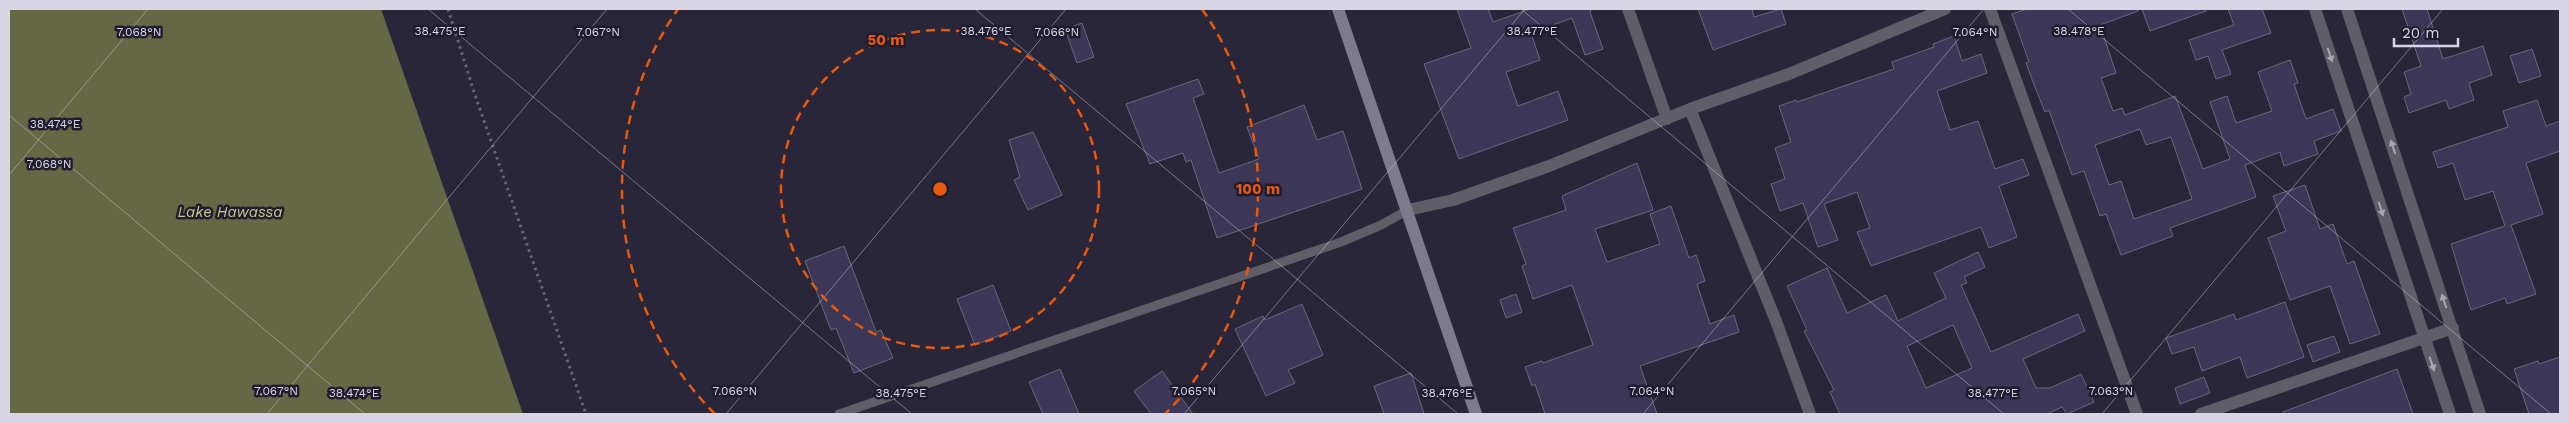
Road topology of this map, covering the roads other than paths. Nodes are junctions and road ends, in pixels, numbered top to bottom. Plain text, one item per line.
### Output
1 (1338, 9) edge
2 (1628, 9) edge
3 (1945, 9) edge
4 (1990, 9) edge
5 (2315, 9) edge
6 (2348, 9) edge
7 (1690, 110) junction
8 (1667, 119) junction
9 (1408, 210) junction
10 (2453, 328) junction
11 (2423, 338) junction
12 (839, 414) edge
13 (1476, 414) edge
14 (1810, 414) edge
15 (2137, 414) edge
16 (2201, 414) edge
17 (2450, 414) edge
18 (2480, 414) edge

1 - 9 main road
2 - 8 street
3 - 7 street
4 - 15 street
5 -> 11 street
10 -> 6 street
7 - 8 street
7 - 14 street
8 - 9 street
9 - 12 lane
9 - 13 main road
10 - 11 street
10 - 18 street
11 - 16 street
11 -> 17 street

